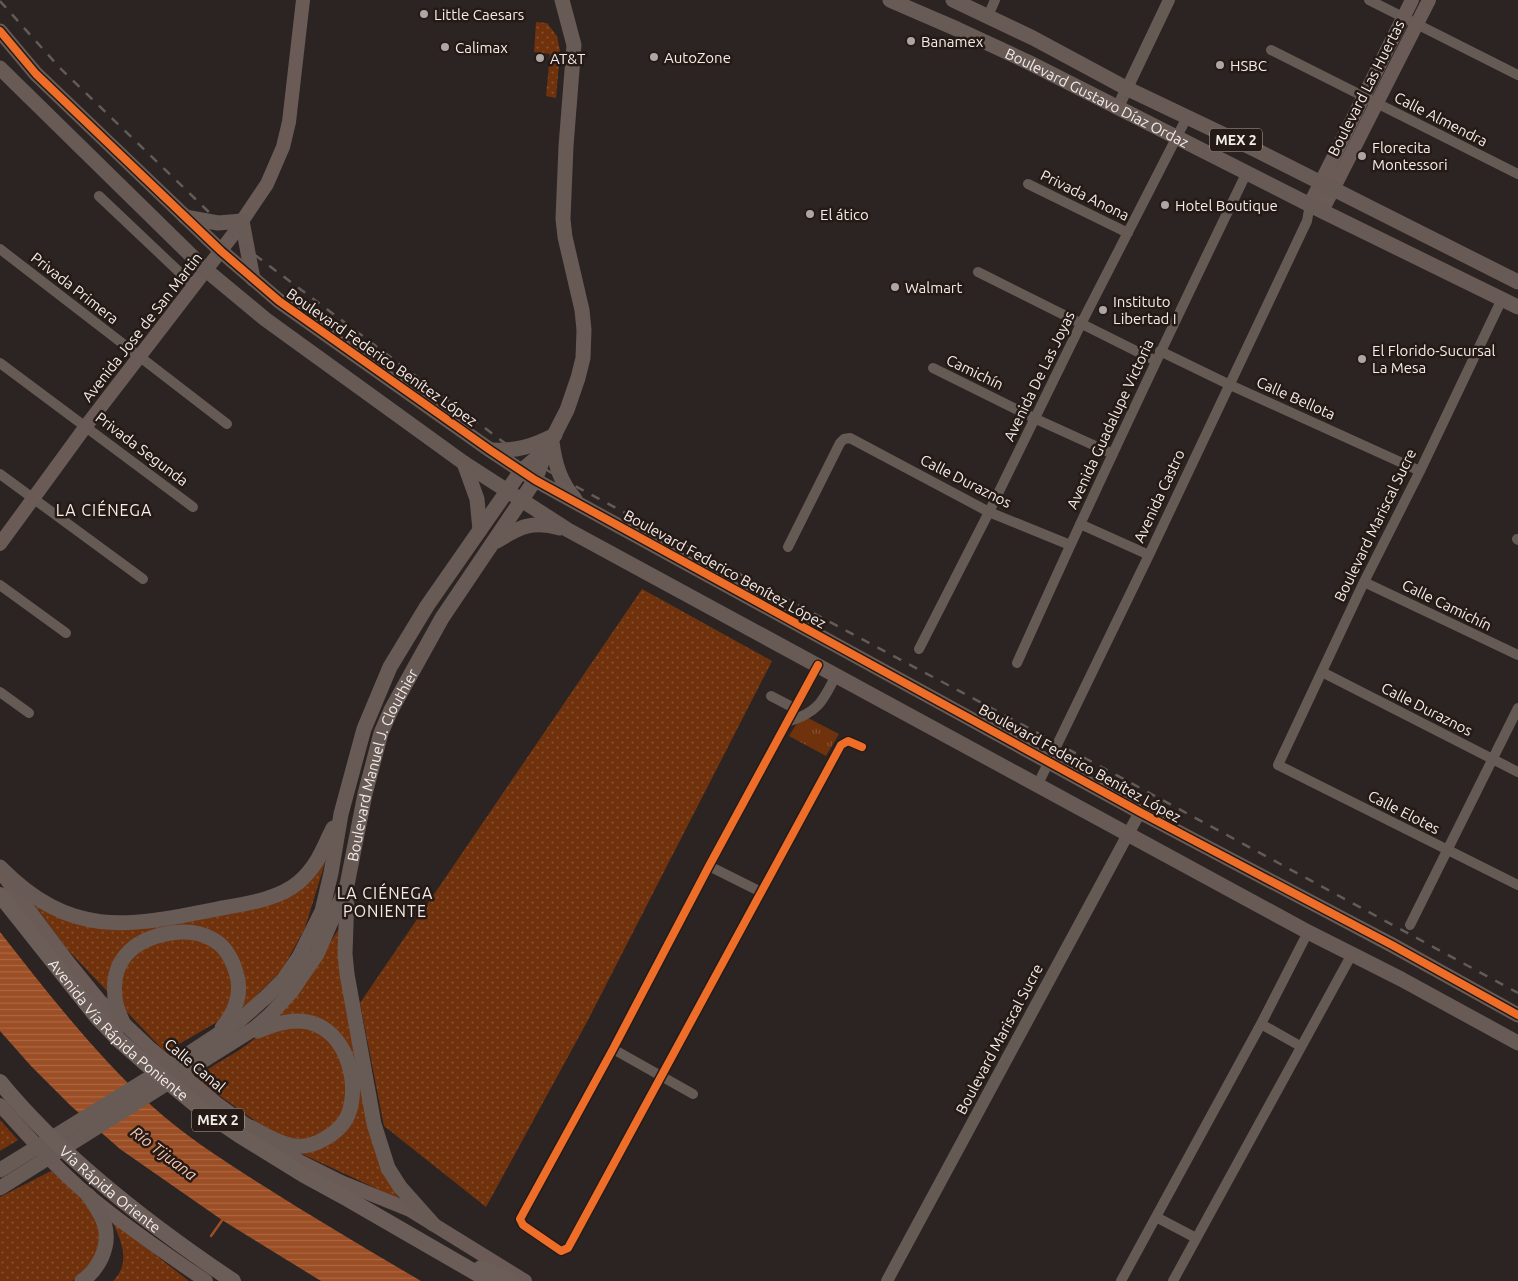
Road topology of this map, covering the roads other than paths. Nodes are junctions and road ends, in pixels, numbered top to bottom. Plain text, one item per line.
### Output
1 (303, 0) edge
2 (562, 0) edge
3 (890, 0) edge
4 (953, 0) edge
5 (995, 0) edge
6 (1169, 0) edge
7 (1369, 0) edge
8 (1412, 0) edge
9 (1429, 0) edge
10 (988, 16) junction
11 (1404, 17) junction
12 (1417, 24) junction
13 (0, 31) edge
14 (1271, 50) dead end
15 (0, 68) edge
16 (1518, 75) edge
17 (1126, 88) junction
18 (1364, 96) junction
19 (1377, 104) junction
20 (1118, 107) junction
21 (1187, 117) junction
22 (1176, 138) junction
23 (1247, 172) junction
24 (1518, 174) edge
25 (1028, 184) dead end
26 (1326, 186) junction
27 (99, 196) dead end
28 (1316, 208) junction
29 (185, 217) junction
30 (242, 221) junction
31 (1128, 233) junction
32 (0, 249) edge
33 (221, 250) junction
34 (206, 270) junction
35 (978, 272) dead end
36 (253, 279) junction
37 (1518, 282) edge
38 (194, 285) junction
39 (1502, 299) junction
40 (1518, 307) edge
41 (1081, 324) junction
42 (1158, 356) junction
43 (139, 357) junction
44 (0, 363) edge
45 (374, 368) junction
46 (933, 368) dead end
47 (1228, 384) junction
48 (358, 387) junction
49 (1036, 419) junction
50 (227, 424) dead end
51 (86, 426) junction
52 (551, 442) junction
53 (490, 450) junction
54 (1112, 454) junction
55 (464, 463) junction
56 (521, 471) junction
57 (1420, 471) junction
58 (0, 474) edge
59 (535, 480) junction
60 (508, 492) junction
61 (32, 499) junction
62 (521, 501) junction
63 (581, 506) junction
64 (193, 507) dead end
65 (989, 512) junction
66 (1080, 524) junction
67 (480, 530) junction
68 (568, 530) junction
69 (494, 543) junction
70 (0, 544) edge
71 (1070, 545) junction
72 (788, 547) dead end
73 (1149, 555) junction
74 (143, 579) dead end
75 (1364, 582) junction
76 (0, 585) edge
77 (66, 633) dead end
78 (919, 649) dead end
79 (1518, 656) edge
80 (1017, 663) dead end
81 (818, 665) junction
82 (1322, 672) junction
83 (836, 675) junction
84 (0, 692) edge
85 (772, 696) dead end
86 (794, 708) junction
87 (1518, 708) edge
88 (29, 713) dead end
89 (787, 722) junction
90 (862, 747) dead end
91 (1493, 760) junction
92 (1049, 761) junction
93 (1278, 765) joint
94 (1518, 772) edge
95 (1038, 784) junction
96 (1140, 812) junction
97 (341, 814) junction
98 (1128, 834) junction
99 (1448, 850) junction
100 (709, 866) junction
101 (0, 869) edge
102 (1518, 884) edge
103 (347, 885) junction
104 (761, 892) junction
105 (0, 895) edge
106 (1410, 925) dead end
107 (1308, 932) junction
108 (1352, 954) junction
109 (1518, 1015) edge
110 (1261, 1024) junction
111 (124, 1025) junction
112 (213, 1037) junction
113 (236, 1040) junction
114 (1518, 1043) edge
115 (1300, 1046) junction
116 (613, 1049) junction
117 (188, 1063) junction
118 (661, 1077) junction
119 (0, 1082) edge
120 (693, 1094) dead end
121 (0, 1105) edge
122 (250, 1127) junction
123 (3, 1168) edge
124 (0, 1188) edge
125 (88, 1195) junction
126 (1156, 1217) junction
127 (433, 1224) junction
128 (1196, 1238) junction
129 (418, 1239) junction
130 (82, 1281) edge
131 (206, 1281) edge
132 (234, 1281) edge
133 (490, 1281) edge
134 (511, 1281) edge
135 (526, 1281) edge
136 (887, 1281) edge
137 (1121, 1281) edge
138 (1173, 1281) edge

1 - 30 main road, Avenida Jose de San Martin
2 - 52 main road, Boulevard Manuel J. Clouthier
3 - 20 main road, Boulevard Gustavo Díaz Ordaz / MEX 2
4 - 10 main road, Boulevard Gustavo Díaz Ordaz / MEX 2
5 - 10 street
6 - 17 street
7 - 11 street
8 - 11 main road, Boulevard Las Huertas
9 - 12 main road, Boulevard Las Huertas
10 - 17 main road, Boulevard Gustavo Díaz Ordaz / MEX 2
11 - 12 street
11 - 18 main road, Boulevard Las Huertas
12 - 16 street
12 - 19 main road, Boulevard Las Huertas
13 - 29 main road, Boulevard Federico Benítez López
14 - 18 street, Calle Almendra
15 - 34 main road
17 - 20 street
17 - 21 main road, Boulevard Gustavo Díaz Ordaz / MEX 2
18 - 19 street, Calle Almendra
18 - 26 main road, Boulevard Las Huertas
19 - 24 street, Calle Almendra
19 - 26 main road, Boulevard Las Huertas
20 - 22 main road, Boulevard Gustavo Díaz Ordaz / MEX 2
21 - 22 street, Avenida De Las Joyas
21 - 26 main road, Boulevard Gustavo Díaz Ordaz / MEX 2
22 - 23 main road, Boulevard Gustavo Díaz Ordaz / MEX 2
22 - 31 street, Avenida De Las Joyas
23 - 28 main road, Boulevard Gustavo Díaz Ordaz / MEX 2
23 - 42 street, Avenida Guadalupe Victoria
25 - 31 street, Privada Anona
26 - 28 main road
26 - 37 main road, Boulevard Gustavo Díaz Ordaz / MEX 2
27 - 38 street
28 - 39 main road, Boulevard Gustavo Díaz Ordaz / MEX 2
28 - 47 street, Avenida Castro
29 - 30 main road
29 - 33 main road, Boulevard Federico Benítez López
30 - 33 main road, Avenida Jose de San Martin
30 - 36 main road
31 - 41 street, Avenida De Las Joyas
32 - 43 street, Privada Primera
33 - 34 main road, Avenida Jose de San Martin
33 - 36 main road, Boulevard Federico Benítez López
34 - 38 main road, Avenida Jose de San Martin
34 - 48 main road
35 - 41 street, Calle Bellota
36 - 45 main road, Boulevard Federico Benítez López
38 - 43 main road, Avenida Jose de San Martin
39 - 40 main road, Boulevard Gustavo Díaz Ordaz / MEX 2
39 - 57 street, Boulevard Mariscal Sucre
41 - 42 street, Calle Bellota
41 - 49 street, Avenida De Las Joyas
42 - 47 street, Calle Bellota
42 - 54 street, Avenida Guadalupe Victoria
43 - 50 street, Privada Primera
43 - 51 main road, Avenida Jose de San Martin
44 - 51 street, Privada Segunda
45 - 48 main road
45 - 53 main road, Boulevard Federico Benítez López
46 - 49 street, Camichín
47 - 57 street, Calle Bellota
47 - 73 street, Avenida Castro
48 - 55 main road
49 - 54 street, Camichín
49 - 65 street, Avenida De Las Joyas
51 - 61 main road, Avenida Jose de San Martin
51 - 64 street, Privada Segunda
52 - 53 main road
52 - 56 main road, Boulevard Manuel J. Clouthier
52 - 59 main road, Boulevard Manuel J. Clouthier
52 - 63 main road
53 - 56 main road, Boulevard Federico Benítez López
54 - 66 street, Avenida Guadalupe Victoria
55 - 60 main road
55 - 67 main road
56 - 59 main road, Boulevard Federico Benítez López
56 - 60 main road, Boulevard Manuel J. Clouthier
57 - 75 street, Boulevard Mariscal Sucre
58 - 61 street
59 - 62 main road, Boulevard Manuel J. Clouthier
59 - 63 main road, Boulevard Federico Benítez López
60 - 62 main road
60 - 67 main road, Boulevard Manuel J. Clouthier
61 - 70 main road, Avenida Jose de San Martin
61 - 74 street
62 - 68 main road
62 - 69 main road, Boulevard Manuel J. Clouthier
63 - 92 main road, Boulevard Federico Benítez López
65 - 71 street, Calle Duraznos
65 - 72 street, Calle Duraznos
65 - 78 street, Avenida De Las Joyas
66 - 71 street, Avenida Guadalupe Victoria
66 - 73 street
67 - 97 main road, Boulevard Manuel J. Clouthier
68 - 69 main road
68 - 81 main road
69 - 103 main road, Boulevard Manuel J. Clouthier
71 - 80 street, Avenida Guadalupe Victoria
73 - 92 street, Avenida Castro
75 - 79 street, Calle Camichín
75 - 82 street, Boulevard Mariscal Sucre
76 - 77 street
81 - 83 main road
81 - 86 street
82 - 91 street, Calle Duraznos
82 - 93 street, Boulevard Mariscal Sucre
83 - 89 street
83 - 95 main road
84 - 88 street
85 - 86 street
86 - 89 street
87 - 91 street
89 - 100 street
90 - 104 street
91 - 94 street, Calle Duraznos
91 - 99 street
92 - 95 street, Avenida Castro
92 - 96 main road, Boulevard Federico Benítez López
93 - 99 street, Calle Elotes
95 - 98 main road
96 - 98 street, Boulevard Mariscal Sucre
96 - 109 main road, Boulevard Federico Benítez López
97 - 101 main road
97 - 112 main road, Boulevard Manuel J. Clouthier
98 - 107 main road
98 - 136 street, Boulevard Mariscal Sucre
99 - 102 street, Calle Elotes
99 - 106 street
100 - 104 street
100 - 116 street
101 - 111 main road, Calle Canal
103 - 113 main road, Boulevard Manuel J. Clouthier
103 - 127 main road
104 - 118 street
105 - 129 highway, Avenida Vía Rápida Poniente / MEX 2
107 - 108 main road
107 - 110 street
108 - 114 main road
108 - 115 street
110 - 115 street
110 - 126 street
111 - 112 main road
111 - 122 main road, Calle Canal
112 - 117 main road, Boulevard Manuel J. Clouthier
113 - 117 main road, Boulevard Manuel J. Clouthier
113 - 122 main road
115 - 128 street
116 - 118 street
116 - 118 street
117 - 123 main road, Boulevard Manuel J. Clouthier
117 - 124 main road, Boulevard Manuel J. Clouthier
118 - 120 street
119 - 132 highway, Vía Rápida Oriente
121 - 125 main road
122 - 127 main road, Calle Canal
125 - 130 main road
125 - 131 main road
126 - 128 street
126 - 137 street
127 - 135 main road, Calle Canal
128 - 138 street
129 - 133 highway, Avenida Vía Rápida Poniente / MEX 2
129 - 134 highway

